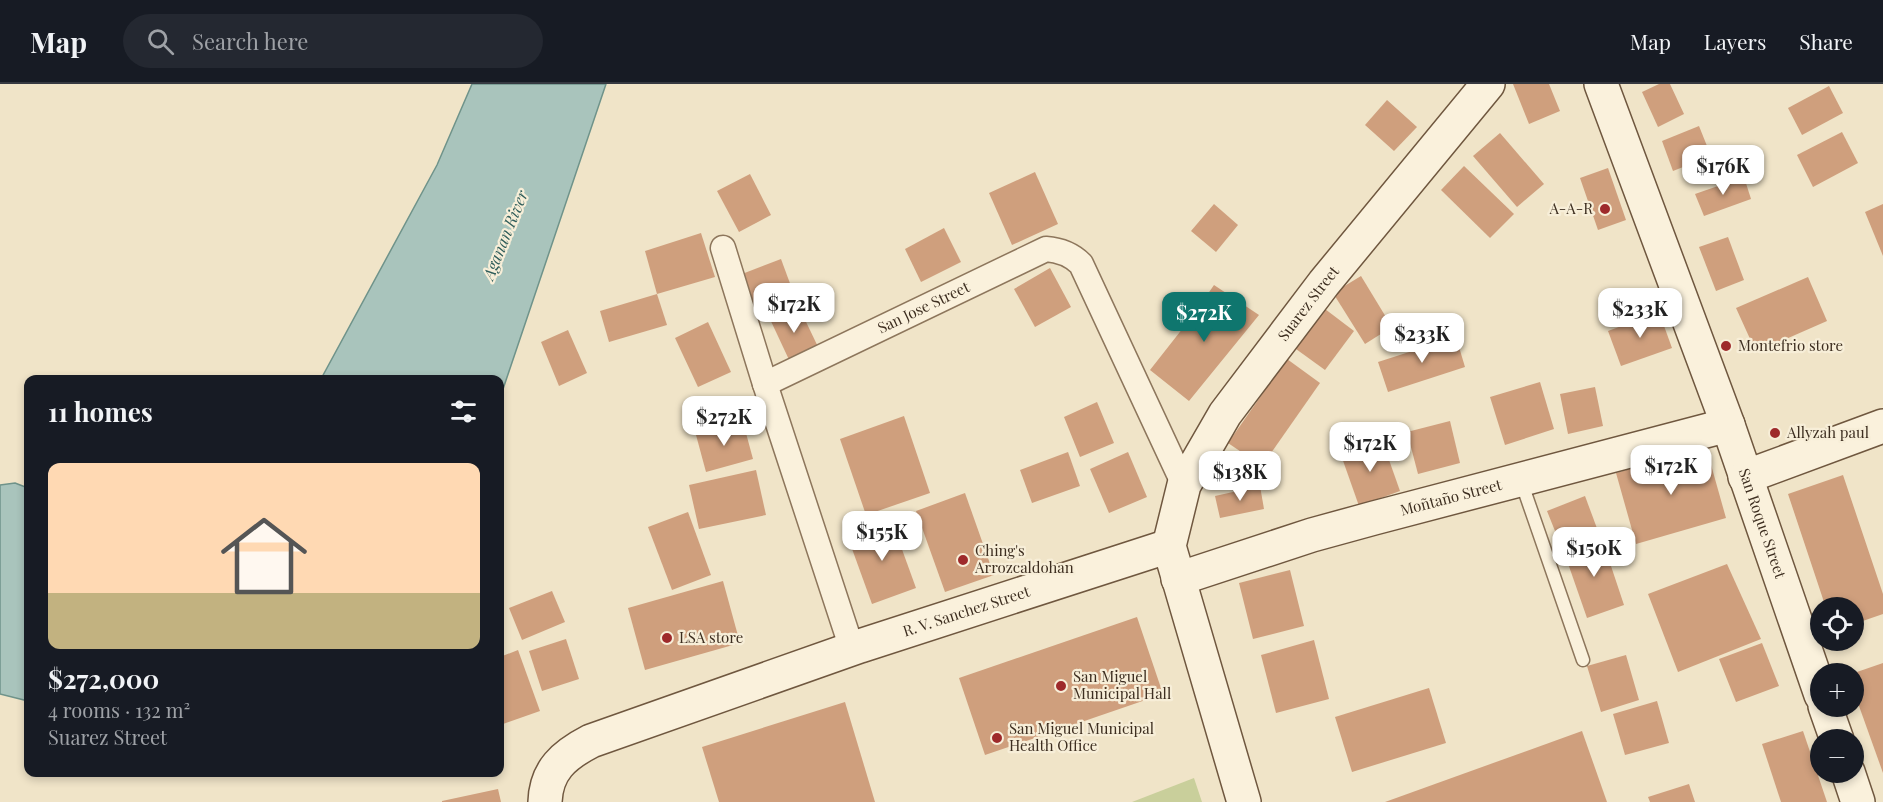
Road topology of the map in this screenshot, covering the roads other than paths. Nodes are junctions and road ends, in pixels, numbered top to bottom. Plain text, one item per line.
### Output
1 (1488, 84) edge
2 (1601, 84) edge
3 (723, 248) dead end
4 (765, 384) junction
5 (1728, 425) junction
6 (1883, 426) edge
7 (1745, 477) junction
8 (1520, 480) junction
9 (1184, 485) junction
10 (1169, 546) junction
11 (1178, 579) junction
12 (852, 649) junction
13 (1582, 660) dead end
14 (1810, 663) edge
15 (1852, 783) edge
16 (545, 802) edge
17 (1244, 802) edge
18 (1858, 802) edge

1 - 9 street, Suarez Street
2 - 5 street, San Roque Street
3 - 4 street
4 - 9 street, San Jose Street
4 - 12 street
5 - 7 street, San Roque Street
5 - 8 street, Moñtaño Street
6 - 7 street
7 - 14 street, San Roque Street
8 - 11 street, Moñtaño Street
8 - 13 lane
9 - 10 street, Suarez Street
10 - 11 street
10 - 12 street, R. V. Sanchez Street
11 - 17 street
12 - 16 street, R. V. Sanchez Street
15 - 18 street

